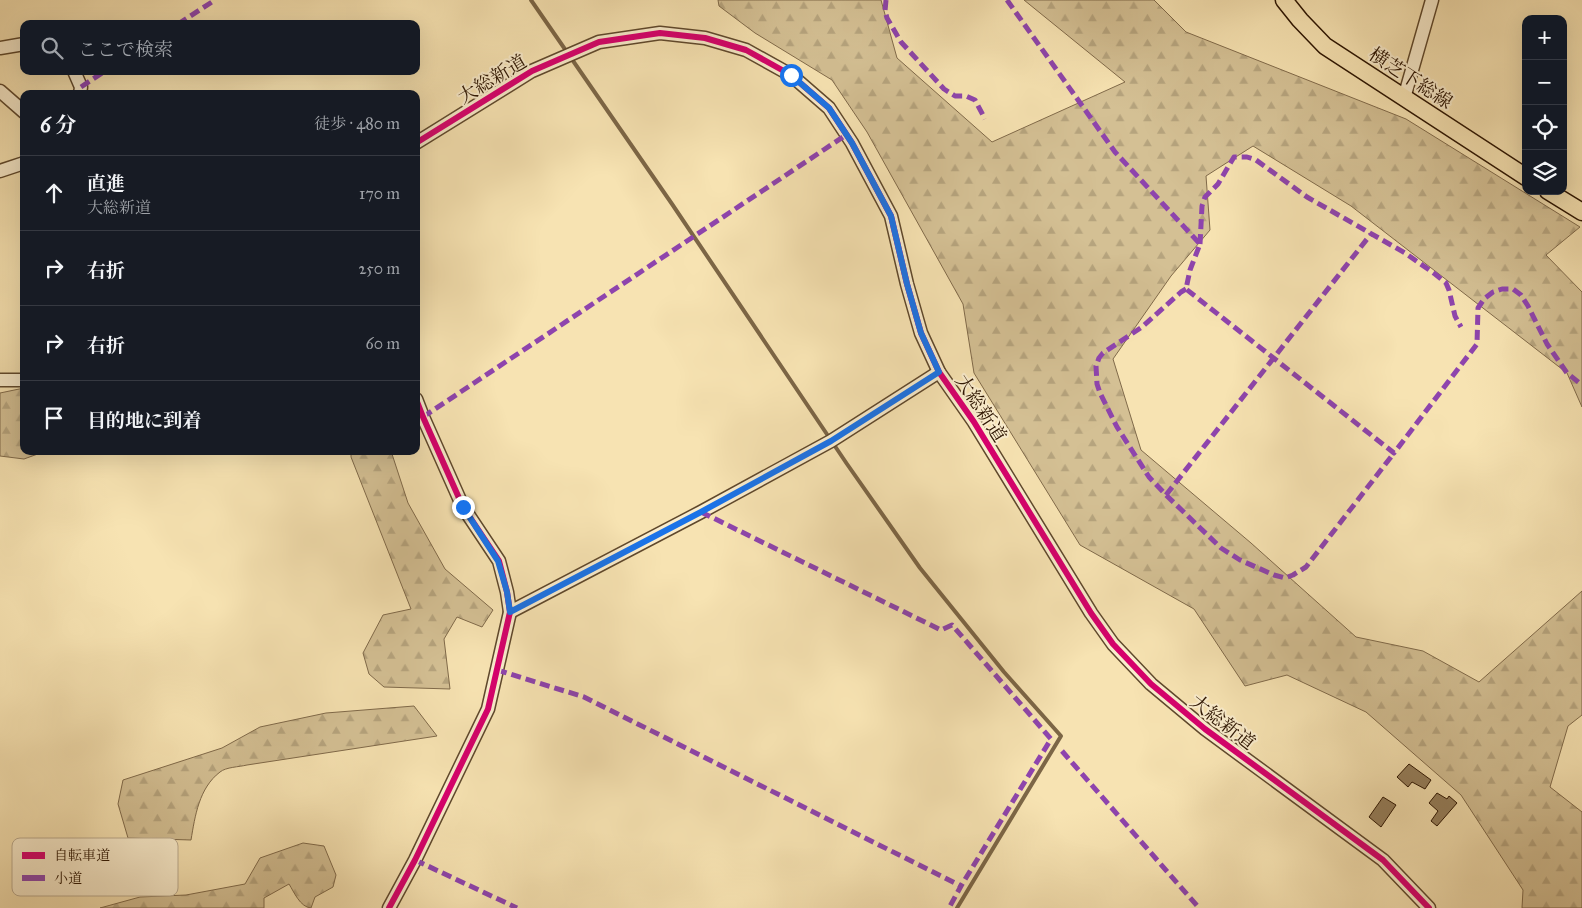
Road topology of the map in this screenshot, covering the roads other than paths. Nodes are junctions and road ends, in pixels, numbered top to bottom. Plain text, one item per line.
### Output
1 (1284, 0) edge
2 (1432, 0) edge
3 (20, 45) edge
4 (0, 48) edge
5 (76, 75) edge
6 (81, 90) edge
7 (0, 91) edge
8 (1404, 98) junction
9 (20, 108) edge
10 (420, 141) edge
11 (20, 164) edge
12 (0, 171) edge
13 (1522, 174) edge
14 (1554, 195) edge
15 (1582, 212) edge
16 (939, 372) junction
17 (0, 380) edge
18 (20, 380) edge
19 (420, 409) edge
20 (510, 612) junction
21 (389, 908) edge
22 (1429, 908) edge

1 - 8 main road, 横芝下総線
2 - 8 street
3 - 4 street
5 - 6 street
7 - 9 street
8 - 13 main road, 横芝下総線
10 - 16 street, 大総新道
11 - 12 street
14 - 15 main road
16 - 20 street
16 - 22 street, 大総新道
17 - 18 street
19 - 20 street
20 - 21 street

